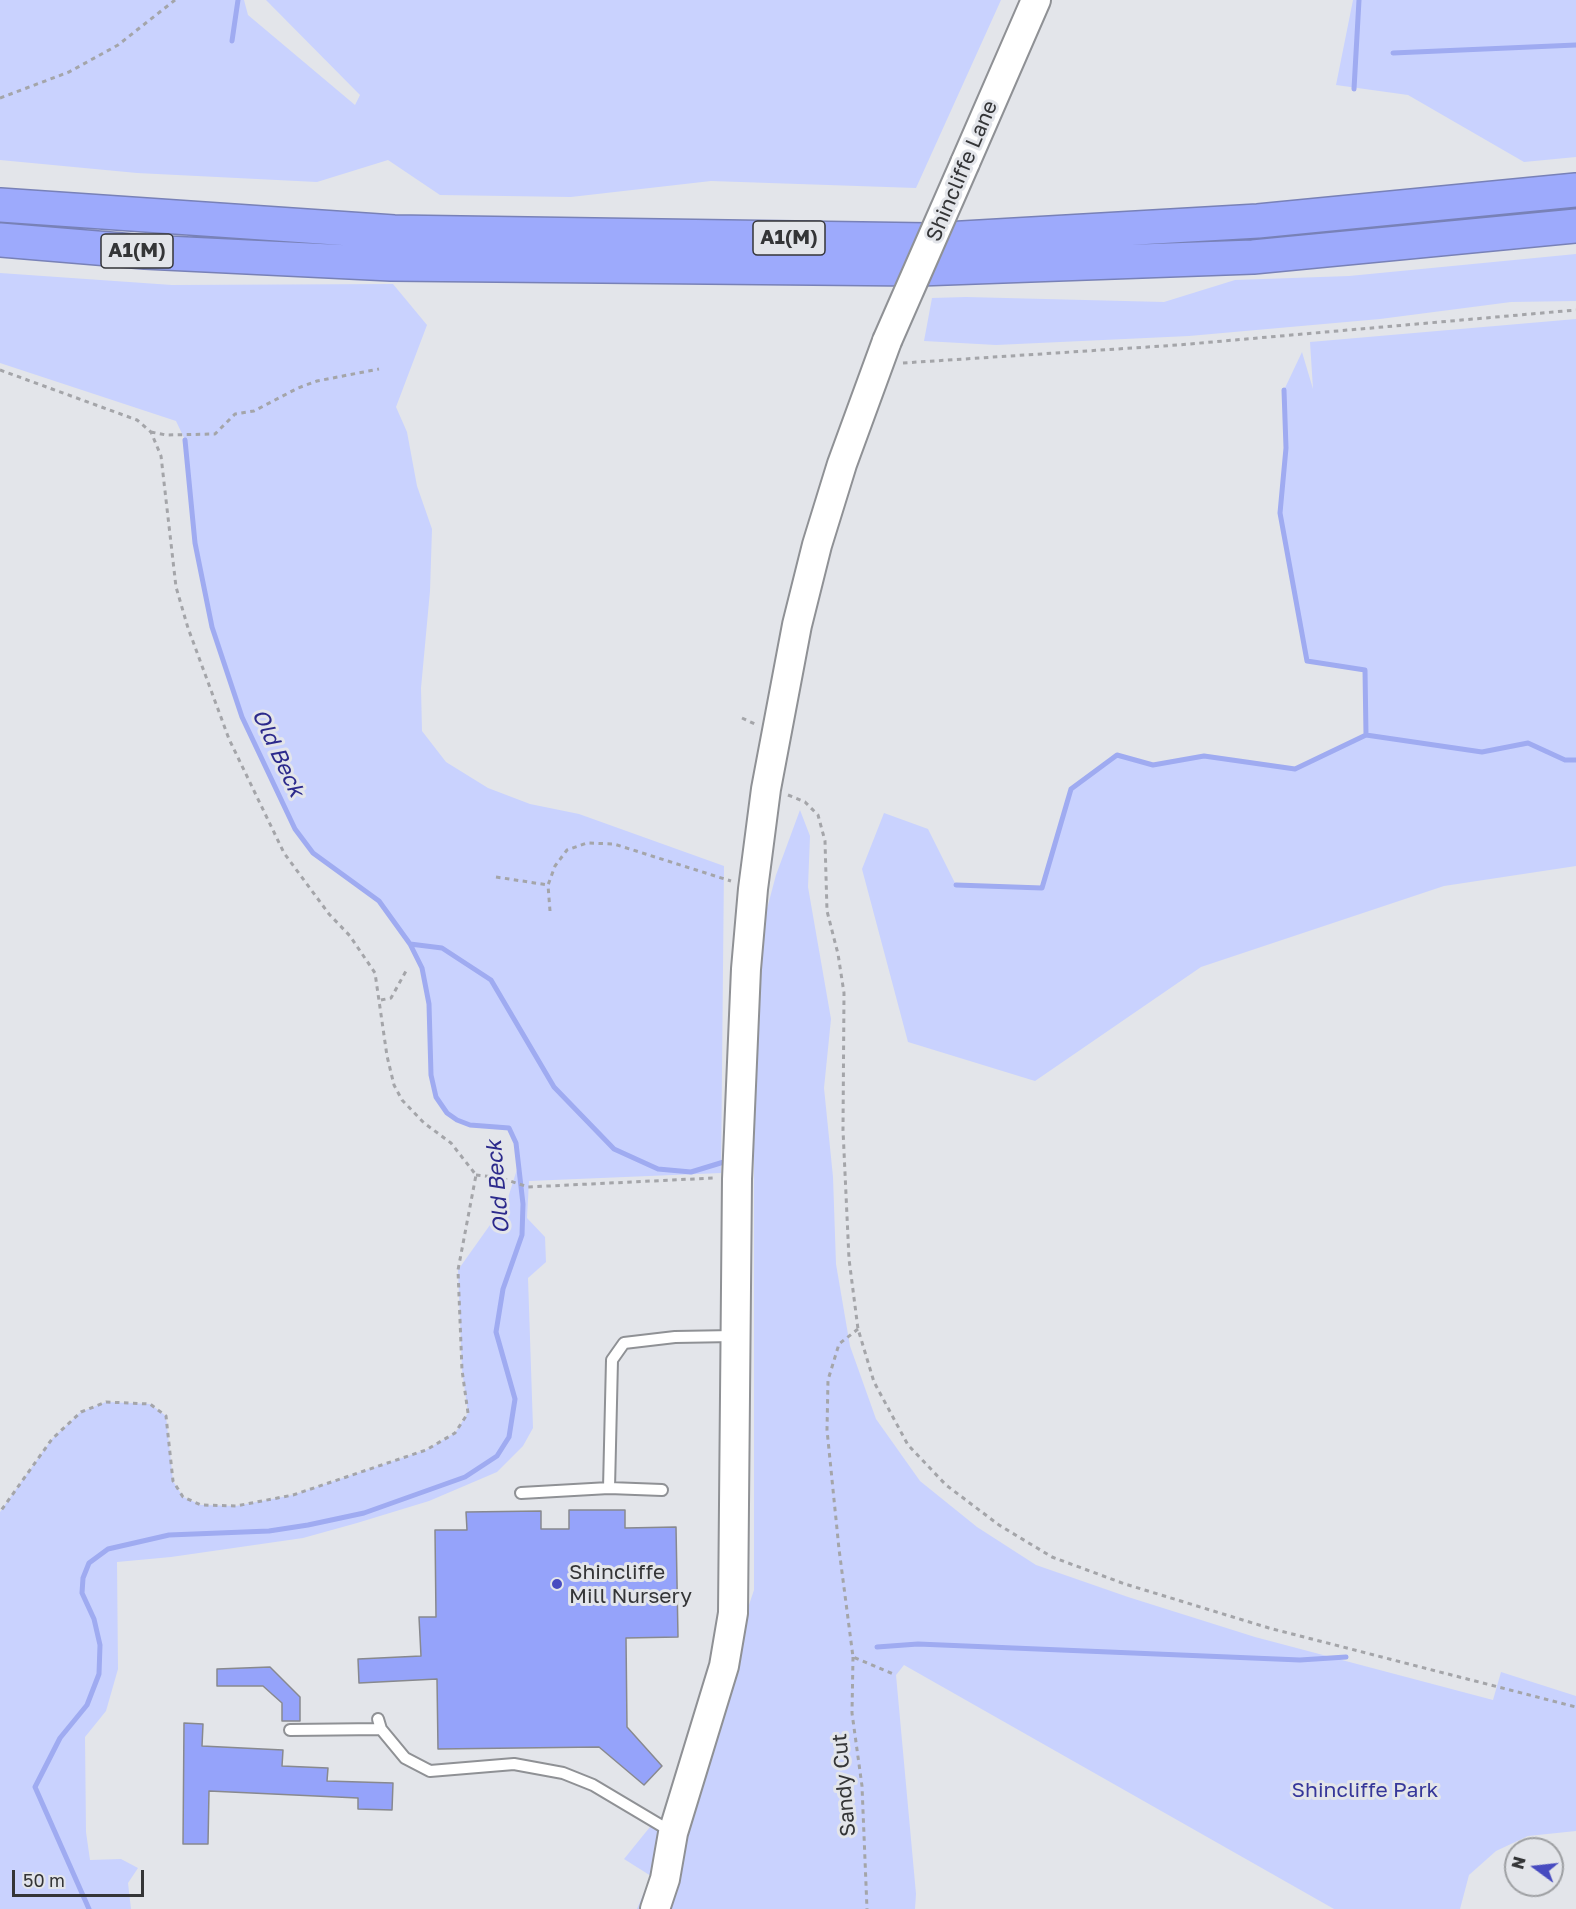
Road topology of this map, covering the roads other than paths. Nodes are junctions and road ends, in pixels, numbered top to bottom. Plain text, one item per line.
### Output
1 (1036, 0) edge
2 (1576, 190) edge
3 (0, 205) edge
4 (1576, 226) edge
5 (0, 240) edge
6 (738, 1336) junction
7 (609, 1488) junction
8 (662, 1490) dead end
9 (521, 1493) dead end
10 (290, 1730) dead end
11 (673, 1833) junction
12 (655, 1909) edge

1 - 6 main road, Shincliffe Lane, bridge
2 - 3 highway, A1(M)
4 - 5 highway, A1(M)
6 - 7 lane
6 - 11 main road, Shincliffe Lane
7 - 8 lane
7 - 9 lane
10 - 11 lane
11 - 12 main road, Shincliffe Lane

